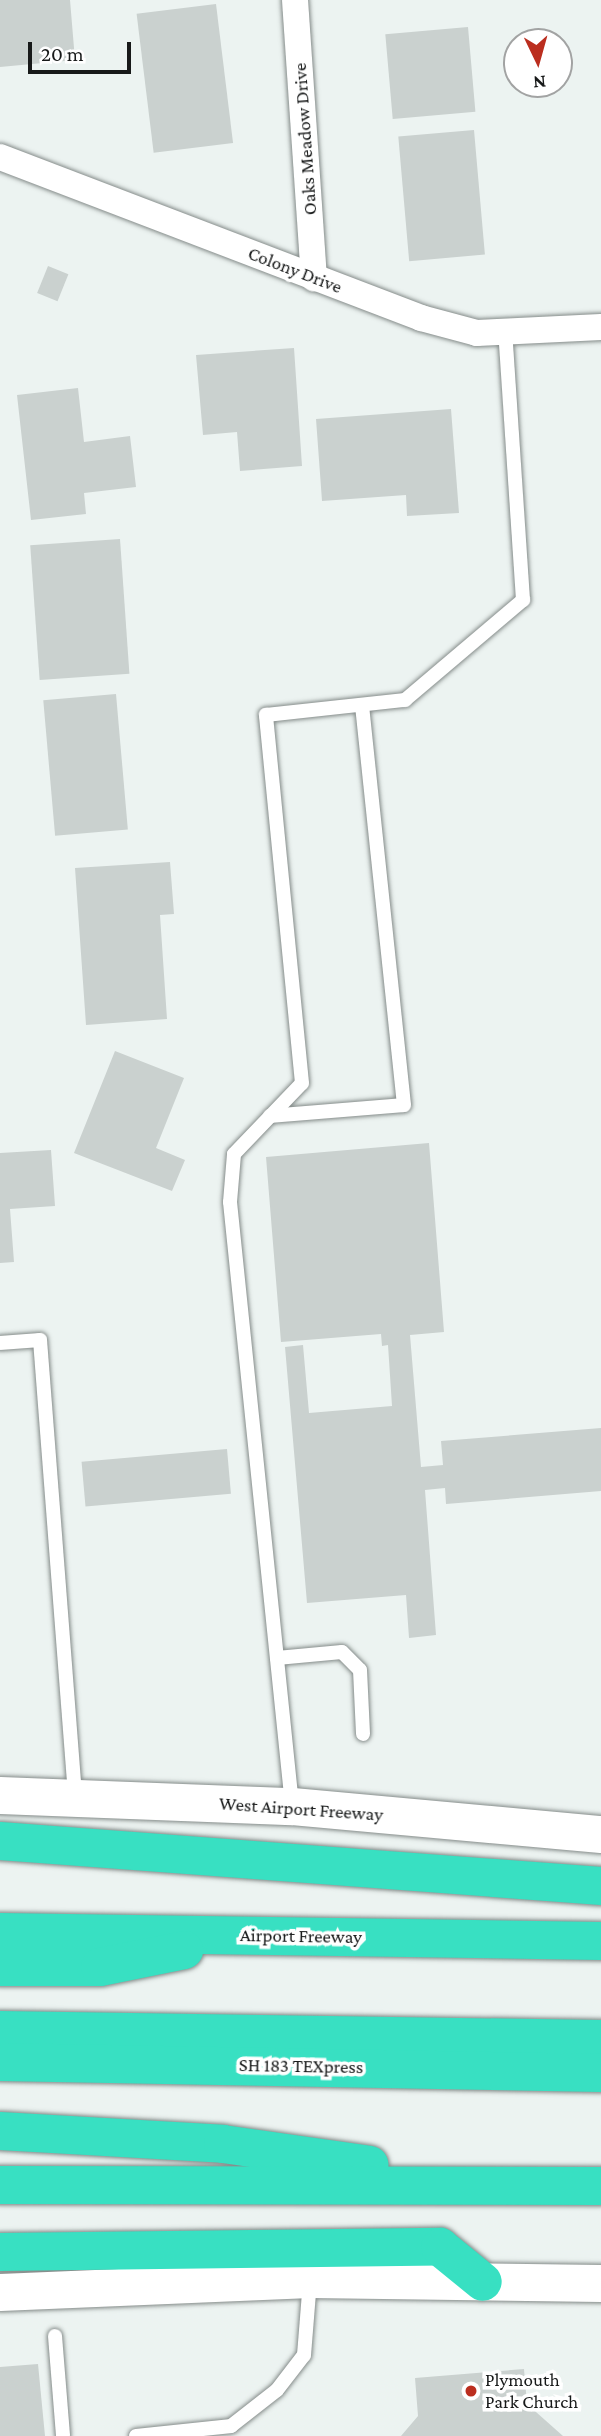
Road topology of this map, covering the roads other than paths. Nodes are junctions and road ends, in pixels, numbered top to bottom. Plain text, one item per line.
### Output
1 (295, 0) edge
2 (0, 157) edge
3 (314, 278) junction
4 (601, 327) edge
5 (505, 332) junction
6 (362, 705) junction
7 (270, 1116) junction
8 (0, 1343) edge
9 (277, 1658) junction
10 (363, 1734) dead end
11 (0, 1796) edge
12 (75, 1796) junction
13 (292, 1806) junction
14 (601, 1834) edge
15 (0, 1841) edge
16 (601, 1886) edge
17 (0, 1932) edge
18 (258, 1935) junction
19 (601, 1941) edge
20 (0, 1967) edge
21 (0, 2031) edge
22 (601, 2039) edge
23 (0, 2062) edge
24 (601, 2073) edge
25 (0, 2131) edge
26 (504, 2184) junction
27 (0, 2185) edge
28 (601, 2186) edge
29 (0, 2252) edge
30 (310, 2279) junction
31 (483, 2282) junction
32 (601, 2283) edge
33 (0, 2292) edge
34 (55, 2336) dead end
35 (64, 2436) edge
36 (136, 2436) edge

1 - 3 street, Oaks Meadow Drive
2 - 3 street, Colony Drive
3 - 5 street, Colony Drive
4 - 5 street, Colony Drive
5 - 6 lane
6 - 7 lane
6 - 7 lane
7 - 9 lane
8 - 12 lane
9 - 10 lane
9 - 13 lane
11 - 12 main road, West Airport Freeway
12 - 13 main road, West Airport Freeway
13 - 14 main road, West Airport Freeway
15 - 16 highway
17 - 18 highway, Airport Freeway
18 - 19 highway, Airport Freeway
18 - 20 highway
21 - 22 highway, SH 183 TEXpress
23 - 24 highway, SH 183 TEXpress
25 - 26 highway
26 - 27 highway
26 - 28 highway
29 - 31 highway
30 - 31 main road
30 - 33 main road
30 - 36 lane
31 - 32 main road
34 - 35 lane

